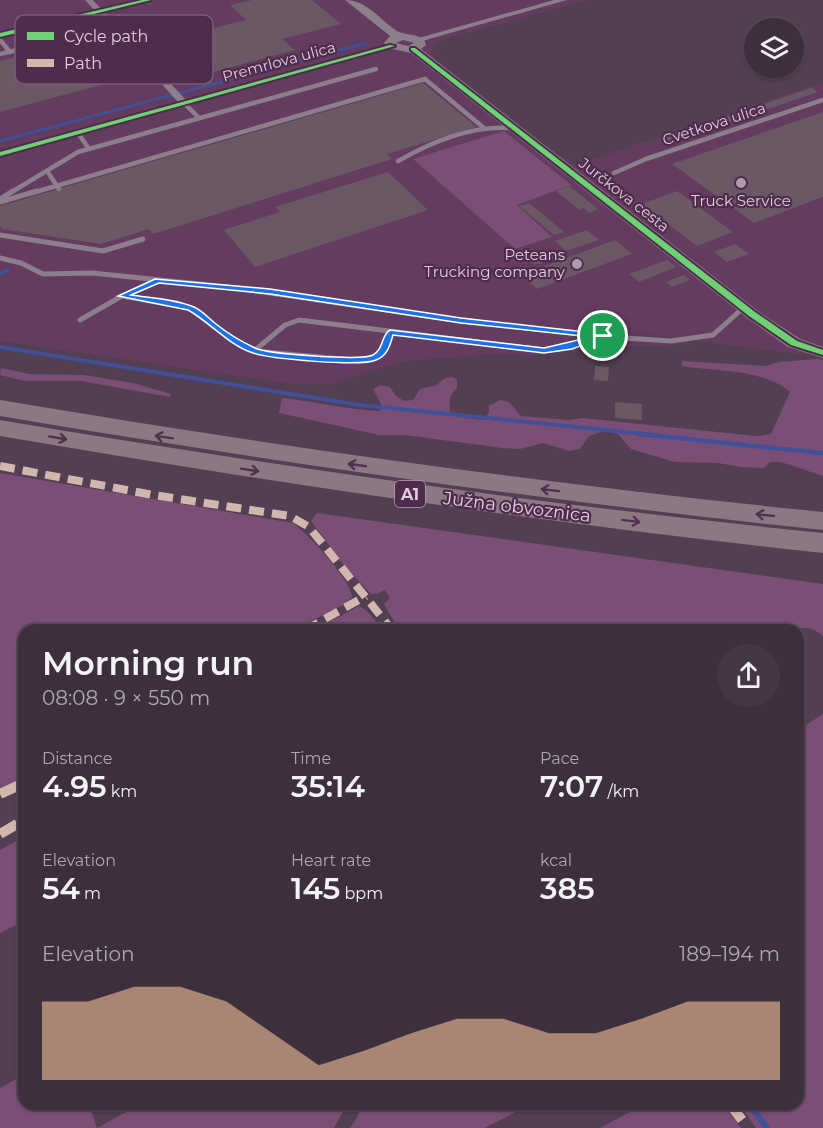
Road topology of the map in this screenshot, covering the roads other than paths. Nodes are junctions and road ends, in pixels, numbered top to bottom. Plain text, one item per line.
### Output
1 (89, 0) edge
2 (148, 0) edge
3 (351, 0) edge
4 (563, 0) edge
5 (99, 12) junction
6 (87, 15) edge
7 (102, 15) edge
8 (15, 33) edge
9 (0, 37) edge
10 (395, 42) junction
11 (416, 44) junction
12 (15, 51) edge
13 (10, 52) junction
14 (0, 54) edge
15 (376, 69) dead end
16 (166, 84) edge
17 (823, 100) edge
18 (184, 104) junction
19 (199, 118) junction
20 (484, 128) junction
21 (514, 129) junction
22 (78, 133) junction
23 (89, 149) junction
24 (0, 154) edge
25 (398, 161) dead end
26 (47, 171) junction
27 (614, 173) dead end
28 (58, 187) junction
29 (0, 201) edge
30 (0, 235) edge
31 (143, 239) dead end
32 (0, 258) edge
33 (158, 280) junction
34 (122, 296) junction
35 (743, 308) junction
36 (80, 320) dead end
37 (390, 332) junction
38 (603, 336) junction
39 (254, 351) junction
40 (823, 353) edge
41 (0, 408) edge
42 (0, 428) edge
43 (823, 521) edge
44 (823, 543) edge

1 - 5 street
2 - 5 street
3 - 10 street
4 - 11 street
5 - 6 street
5 - 7 street
8 - 9 street
9 - 13 lane
10 - 11 street
10 - 18 street, Premrlova ulica
11 - 21 street, Jurčkova cesta
12 - 13 lane
13 - 14 lane
15 - 19 lane
16 - 18 street
17 - 27 lane, Cvetkova ulica
18 - 19 lane
18 - 22 street, Premrlova ulica
19 - 23 lane
20 - 21 lane
20 - 25 lane
20 - 28 lane
21 - 35 street, Jurčkova cesta
22 - 23 lane
22 - 24 street, Premrlova ulica
23 - 26 lane
26 - 28 lane
26 - 29 lane
28 - 29 lane
30 - 31 lane
32 - 33 lane
33 - 34 lane
33 - 38 lane
34 - 36 lane
34 - 39 lane
35 - 38 lane
35 - 40 street, Jurčkova cesta
37 - 38 lane
37 - 39 lane
37 - 39 lane
43 -> 41 highway, Južna obvoznica / A1
42 -> 44 highway, Južna obvoznica / A1

